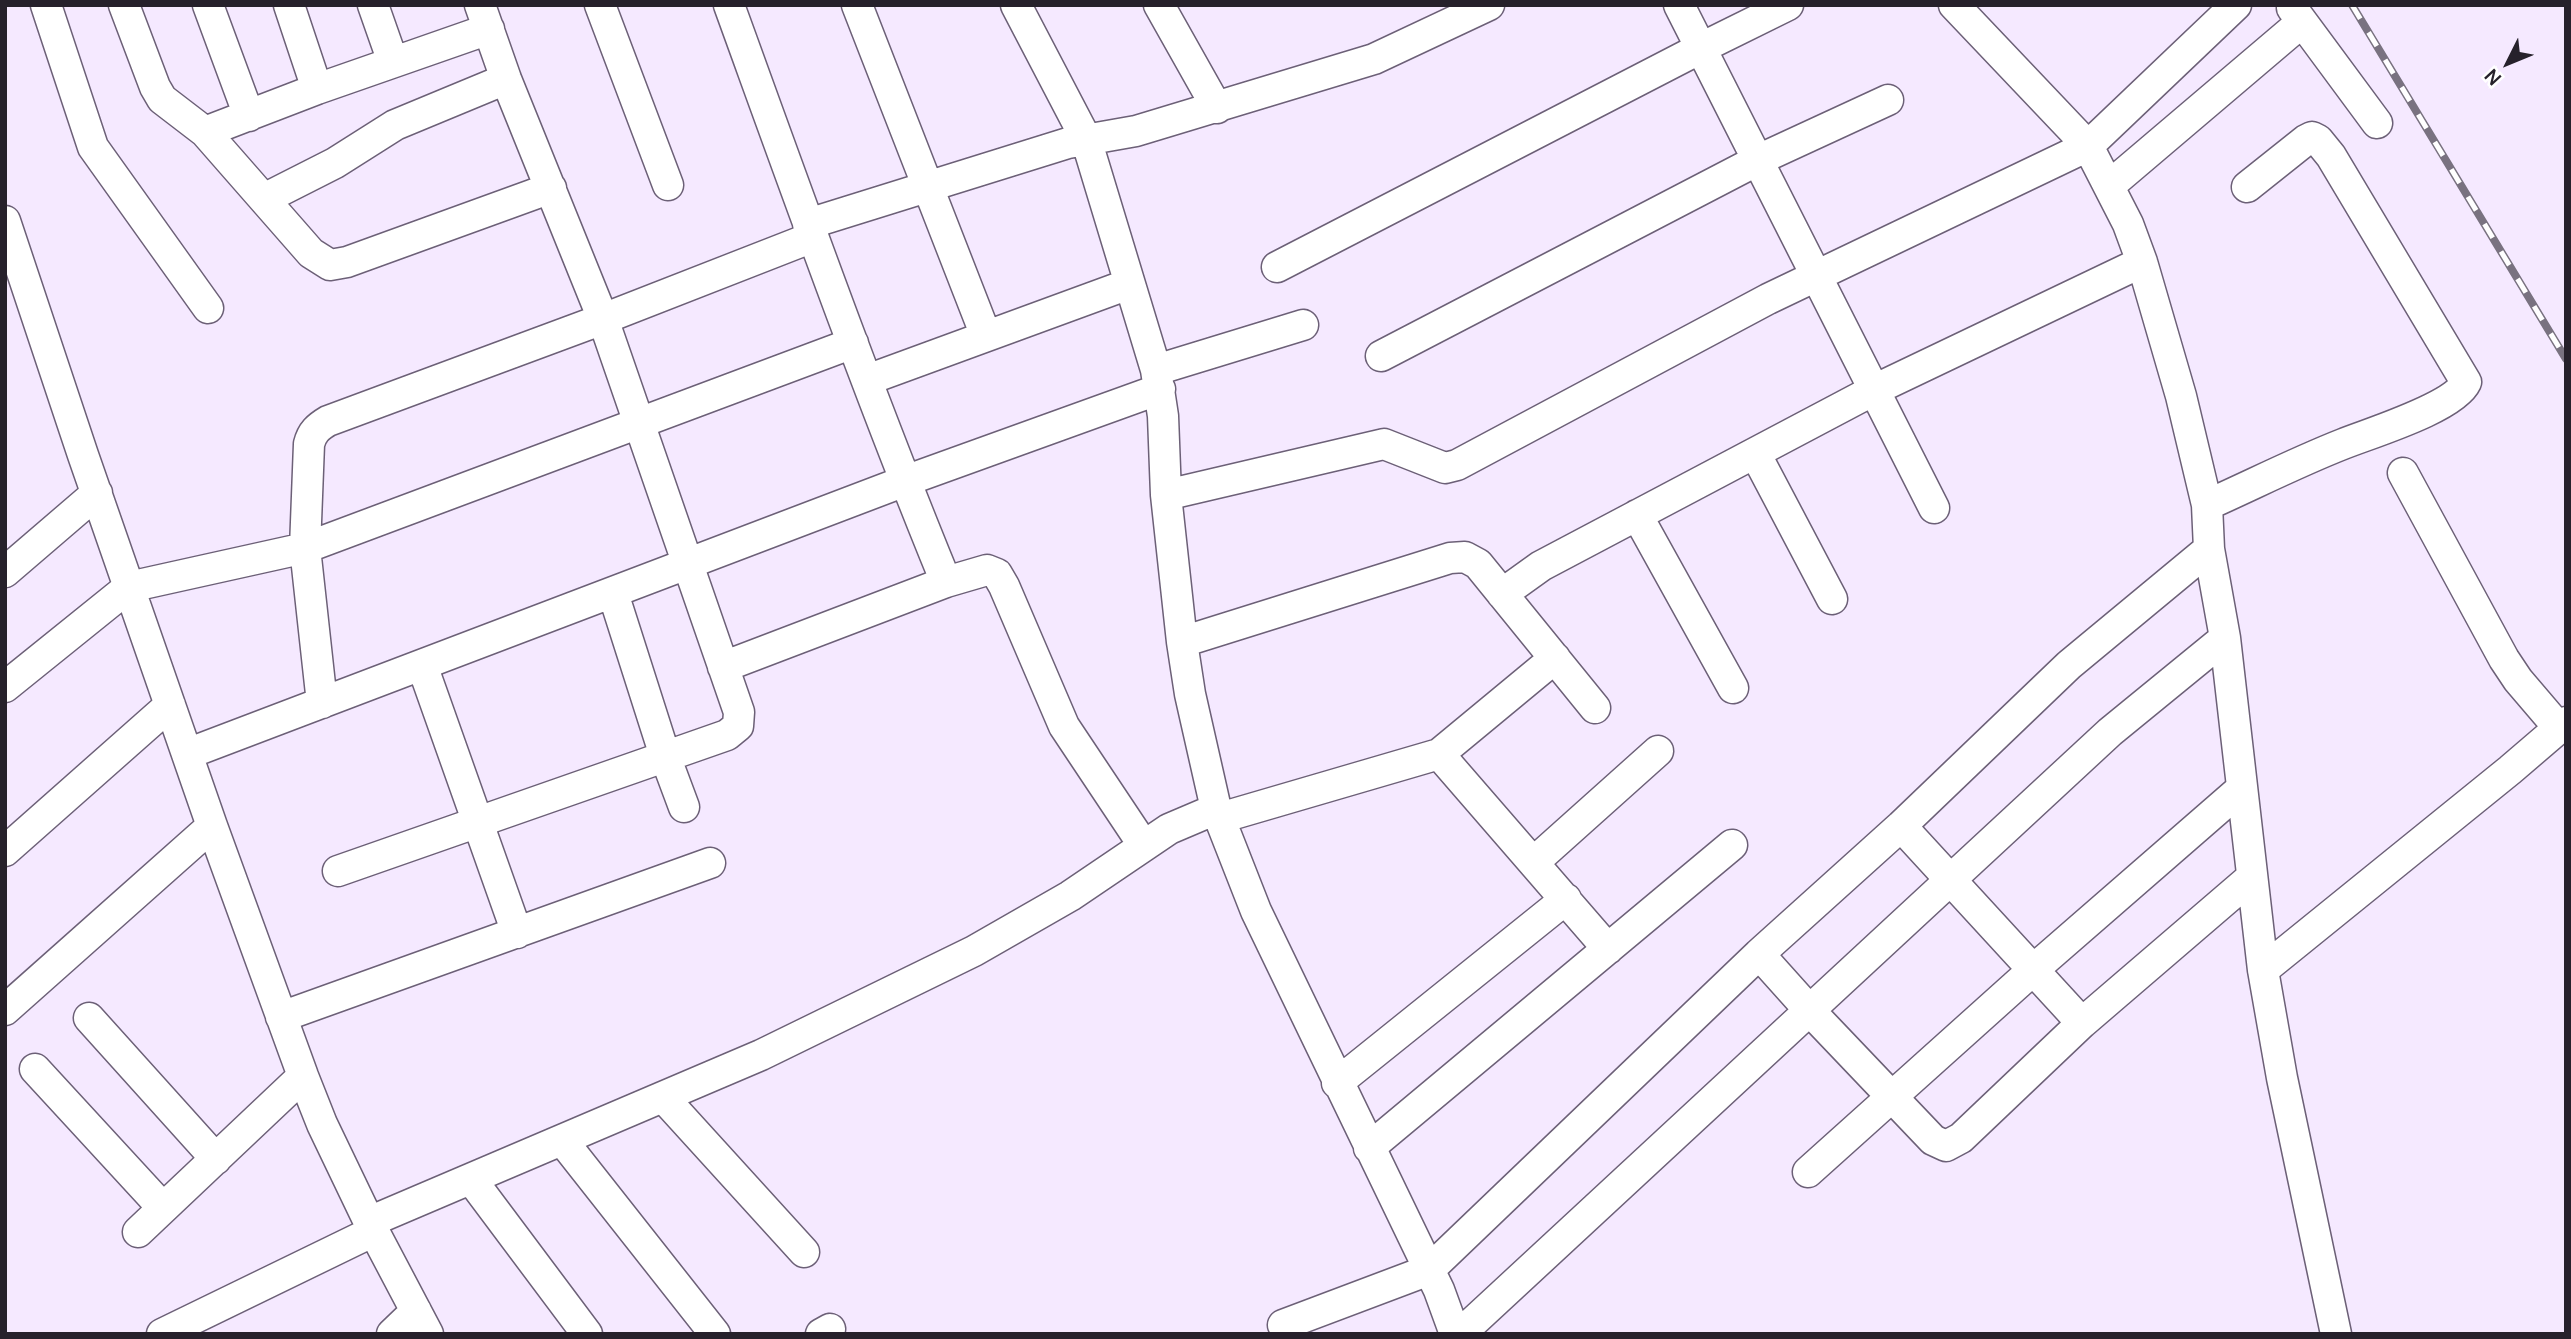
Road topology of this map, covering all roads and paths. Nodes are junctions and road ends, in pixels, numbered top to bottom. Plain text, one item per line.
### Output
1 (46, 5) edge
2 (124, 5) edge
3 (208, 5) edge
4 (289, 5) edge
5 (373, 5) edge
6 (600, 5) edge
7 (729, 5) edge
8 (858, 5) edge
9 (1016, 5) edge
10 (1159, 5) edge
11 (1679, 5) edge
12 (1788, 5) edge
13 (1954, 5) edge
14 (2236, 5) edge
15 (1474, 8) edge
16 (2296, 14) edge
17 (484, 17) edge
18 (1701, 48) junction
19 (393, 62) junction
20 (506, 79) junction
21 (317, 89) junction
22 (1888, 100) dead end
23 (1217, 108) junction
24 (249, 116) junction
25 (2377, 123) dead end
26 (205, 132) junction
27 (1086, 139) junction
28 (2088, 146) junction
29 (1758, 159) junction
30 (668, 185) dead end
31 (2109, 186) junction
32 (928, 187) junction
33 (2246, 187) dead end
34 (551, 188) junction
35 (264, 199) junction
36 (5, 221) edge
37 (811, 231) junction
38 (2142, 262) junction
39 (1277, 267) dead end
40 (12, 268) edge
41 (1817, 275) junction
42 (1129, 284) junction
43 (208, 308) dead end
44 (603, 319) junction
45 (1303, 325) dead end
46 (986, 336) junction
47 (853, 343) junction
48 (1381, 356) dead end
49 (867, 380) junction
50 (1158, 380) junction
51 (1874, 390) junction
52 (638, 422) junction
53 (1755, 453) junction
54 (2403, 473) dead end
55 (905, 481) junction
56 (97, 493) junction
57 (1167, 495) junction
58 (2207, 505) junction
59 (1934, 508) dead end
60 (1637, 515) junction
61 (305, 548) junction
62 (2209, 549) junction
63 (687, 564) junction
64 (5, 572) edge
65 (946, 582) junction
66 (130, 587) junction
67 (613, 593) junction
68 (1502, 594) junction
69 (1832, 599) dead end
70 (2225, 638) junction
71 (1182, 642) junction
72 (1555, 658) junction
73 (422, 666) junction
74 (723, 667) junction
75 (5, 687) edge
76 (1733, 688) dead end
77 (322, 703) junction
78 (170, 705) junction
79 (1595, 708) dead end
80 (2562, 725) edge
81 (1658, 751) dead end
82 (187, 754) junction
83 (1439, 754) junction
84 (665, 756) junction
85 (2241, 789) junction
86 (684, 807) dead end
87 (1218, 813) junction
88 (478, 822) junction
89 (212, 826) junction
90 (1901, 826) junction
91 (1732, 845) dead end
92 (1143, 846) junction
93 (5, 851) edge
94 (1534, 862) junction
95 (710, 863) dead end
96 (338, 871) dead end
97 (2252, 877) junction
98 (1951, 879) junction
99 (1566, 899) junction
100 (517, 933) junction
101 (1608, 949) junction
102 (1759, 954) junction
103 (2033, 970) junction
104 (2263, 970) junction
105 (5, 1010) edge
106 (1811, 1012) junction
107 (281, 1017) junction
108 (89, 1018) dead end
109 (2082, 1023) junction
110 (35, 1069) dead end
111 (303, 1076) junction
112 (1337, 1083) junction
113 (1893, 1096) junction
114 (663, 1097) junction
115 (562, 1140) junction
116 (1369, 1148) junction
117 (216, 1159) junction
118 (1808, 1172) dead end
119 (471, 1179) junction
120 (163, 1208) junction
121 (372, 1227) junction
122 (138, 1232) dead end
123 (804, 1252) dead end
124 (1429, 1270) junction
125 (422, 1322) edge
126 (1283, 1325) dead end
127 (162, 1334) edge
128 (391, 1334) edge
129 (587, 1334) edge
130 (715, 1334) edge
131 (1455, 1334) edge
132 (1460, 1334) edge
133 (2336, 1334) edge

1 - 43 street
2 - 26 street
3 - 24 street
4 - 21 street
5 - 19 street
6 - 30 street
7 - 37 street
8 - 32 street
9 - 27 street
10 - 23 street
11 - 18 street
12 - 18 street
13 - 28 street
14 - 28 street
15 - 23 street
16 - 25 street
16 - 31 street
17 - 19 street
17 - 20 street
18 - 29 street
18 - 39 street
19 - 21 street
20 - 34 street
20 - 35 street
21 - 24 street
22 - 29 street
23 - 27 street
24 - 26 street
26 - 35 street
27 - 32 street
27 - 42 street
28 - 31 street
28 - 41 street
29 - 41 street
29 - 48 street
31 - 38 street
32 - 37 street
32 - 46 street
33 - 58 street
34 - 35 street
34 - 44 street
36 - 40 street
37 - 44 street
37 - 47 street
38 - 51 street
38 - 58 street
40 - 56 street
41 - 51 street
41 - 57 street
42 - 46 street
42 - 50 street
44 - 52 street
44 - 61 street
45 - 50 street
46 - 49 street
47 - 49 street
47 - 52 street
49 - 55 street
50 - 55 street
50 - 57 street
51 - 53 street
51 - 59 street
52 - 61 street
52 - 63 street
53 - 60 street
53 - 69 street
54 - 80 street
55 - 63 street
55 - 65 street
56 - 64 street
56 - 66 street
57 - 71 street
58 - 62 street
60 - 68 street
60 - 76 street
61 - 66 street
61 - 77 street
62 - 70 street
62 - 90 street
63 - 67 street
63 - 74 street
65 - 74 street
65 - 92 street
66 - 75 street
66 - 78 street
67 - 73 street
67 - 84 street
68 - 71 street
68 - 72 street
70 - 85 street
70 - 98 street
71 - 87 street
72 - 79 street
72 - 83 street
73 - 77 street
73 - 88 street
74 - 84 street
77 - 82 street
78 - 82 street
78 - 93 street
80 - 104 street
81 - 94 street
82 - 89 street
83 - 87 street
83 - 94 street
84 - 86 street
84 - 88 street
85 - 97 street
85 - 103 street
87 - 92 street
87 - 112 street
88 - 96 street
88 - 100 street
89 - 105 street
89 - 107 street
90 - 98 street
90 - 102 street
91 - 101 street
92 - 114 street
94 - 99 street
95 - 100 street
97 - 104 street
97 - 109 street
98 - 103 street
98 - 106 street
99 - 101 street
99 - 112 street
100 - 107 street
101 - 116 street
102 - 106 street
102 - 124 street
103 - 109 street
103 - 113 street
104 - 133 street
106 - 113 street
106 - 132 street
107 - 111 street
108 - 117 street
109 - 113 street
110 - 120 street
111 - 117 street
111 - 121 street
112 - 116 street
113 - 118 street
114 - 115 street
114 - 123 street
115 - 119 street
115 - 130 street
116 - 124 street
117 - 120 street
119 - 121 street
119 - 129 street
120 - 122 street
121 - 125 street
121 - 127 street
124 - 126 street
124 - 131 street
125 - 128 street

